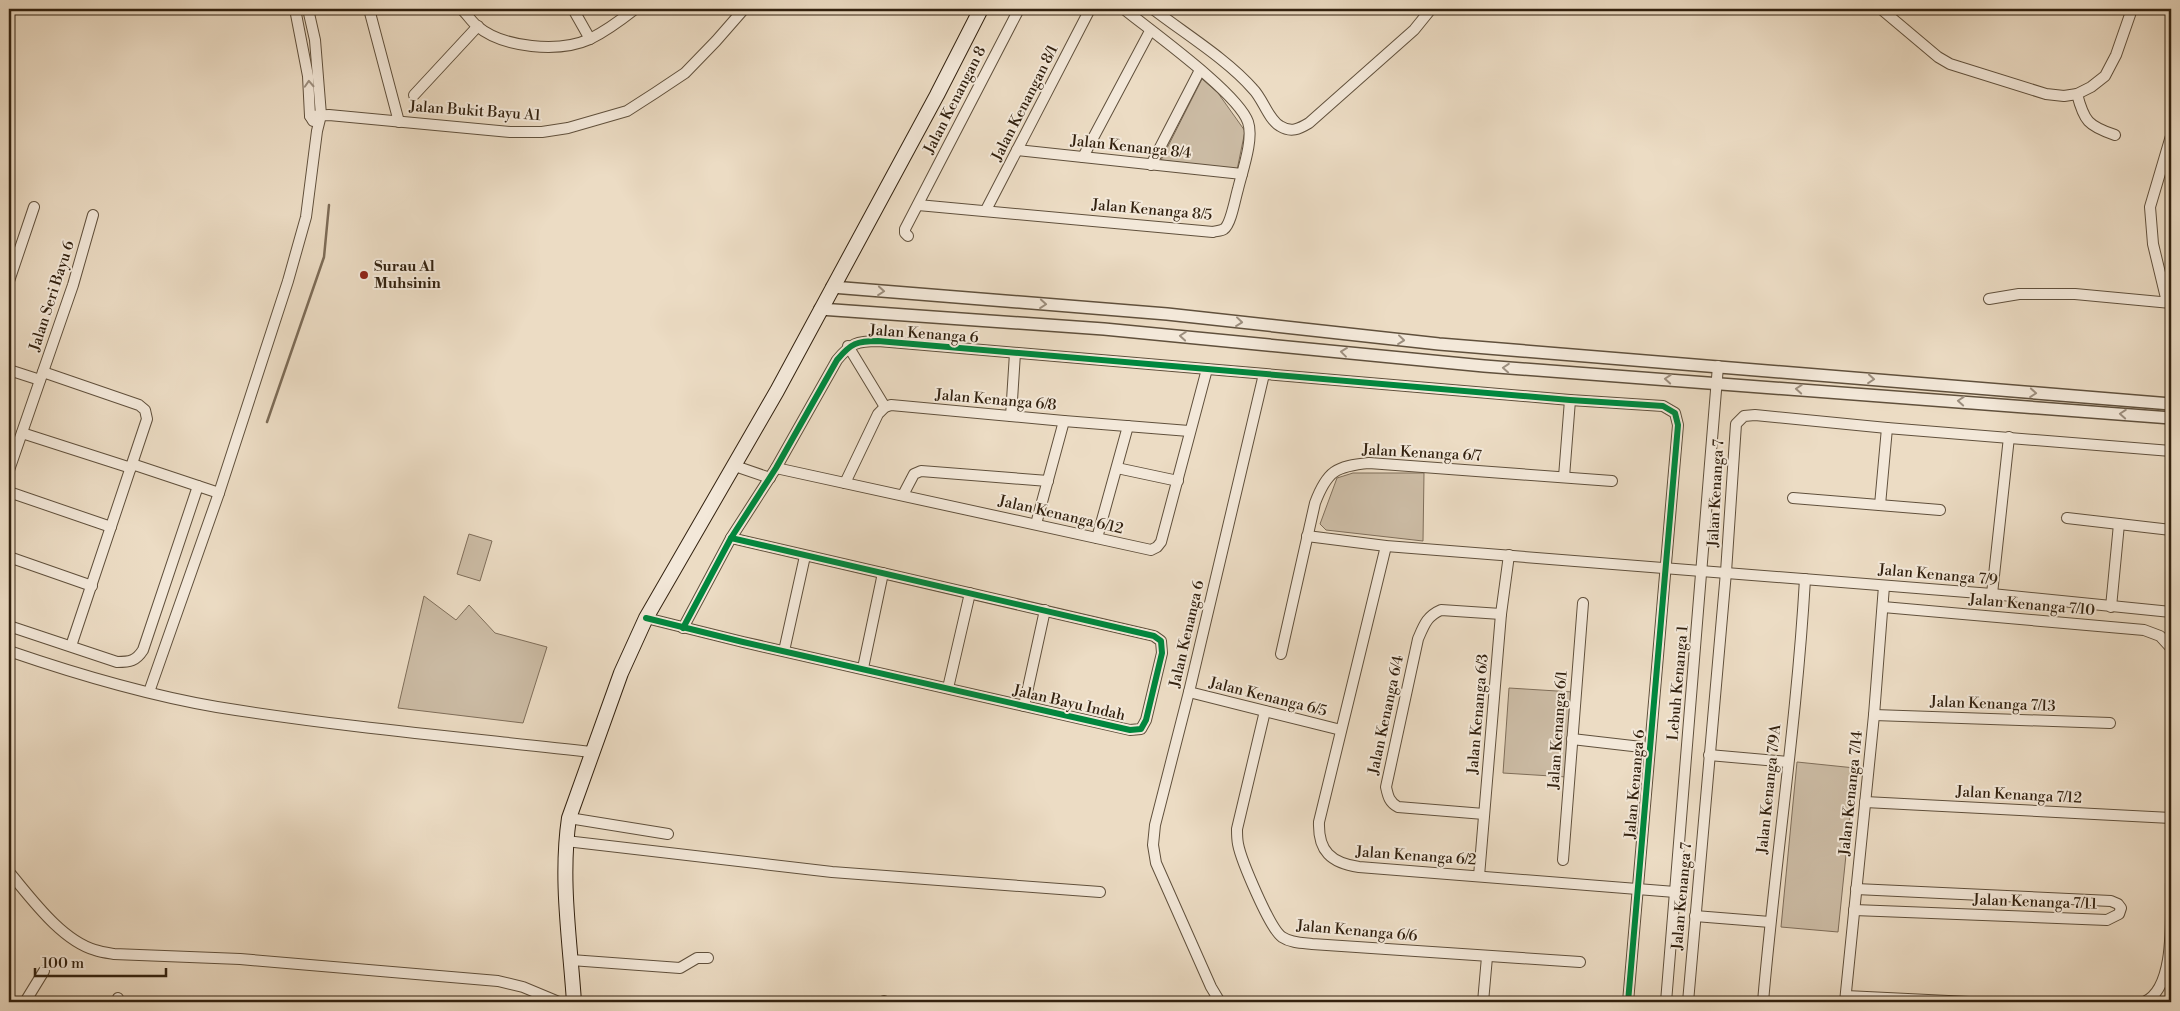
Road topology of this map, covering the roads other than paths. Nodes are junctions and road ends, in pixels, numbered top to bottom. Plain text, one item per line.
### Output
1 (295, 9) edge
2 (308, 9) edge
3 (369, 9) edge
4 (462, 9) edge
5 (573, 9) edge
6 (634, 9) edge
7 (744, 9) edge
8 (981, 9) edge
9 (1019, 9) edge
10 (1090, 9) edge
11 (1124, 9) edge
12 (1153, 9) edge
13 (1431, 9) edge
14 (1881, 9) edge
15 (2132, 9) edge
16 (478, 26) junction
17 (1150, 31) junction
18 (590, 39) junction
19 (1200, 70) junction
20 (2077, 94) junction
21 (414, 95) dead end
22 (316, 115) junction
23 (399, 122) junction
24 (2115, 135) dead end
25 (2171, 136) edge
26 (1017, 150) junction
27 (1082, 157) junction
28 (1151, 164) junction
29 (1242, 174) junction
30 (918, 205) junction
31 (34, 206) dead end
32 (986, 210) junction
33 (94, 215) dead end
34 (908, 236) dead end
35 (9, 281) edge
36 (832, 287) junction
37 (1989, 299) dead end
38 (2169, 303) edge
39 (820, 309) junction
40 (848, 346) junction
41 (1015, 353) junction
42 (1718, 366) junction
43 (1207, 369) junction
44 (9, 370) edge
45 (1264, 374) junction
46 (41, 376) junction
47 (1717, 383) junction
48 (1570, 400) junction
49 (2171, 404) edge
50 (885, 407) junction
51 (1011, 416) junction
52 (2171, 418) edge
53 (1064, 422) junction
54 (1128, 426) junction
55 (1887, 428) junction
56 (1189, 431) junction
57 (22, 432) junction
58 (2009, 437) junction
59 (2171, 451) edge
60 (132, 466) junction
61 (735, 466) junction
62 (776, 468) junction
63 (1117, 468) junction
64 (9, 470) edge
65 (1564, 477) junction
66 (770, 478) junction
67 (1048, 480) junction
68 (1178, 481) junction
69 (1612, 481) dead end
70 (845, 483) junction
71 (198, 486) junction
72 (9, 492) edge
73 (219, 492) junction
74 (903, 495) junction
75 (1793, 498) dead end
76 (1880, 505) junction
77 (1940, 510) dead end
78 (2067, 518) dead end
79 (1036, 524) junction
80 (2119, 524) junction
81 (111, 526) junction
82 (2171, 530) edge
83 (1308, 536) junction
84 (731, 538) junction
85 (1098, 538) junction
86 (1386, 546) junction
87 (1509, 555) junction
88 (805, 556) junction
89 (9, 557) edge
90 (1666, 568) junction
91 (1702, 571) junction
92 (1726, 572) junction
93 (884, 573) junction
94 (1805, 579) junction
95 (92, 586) junction
96 (1884, 586) junction
97 (970, 593) junction
98 (1992, 594) junction
99 (1583, 603) dead end
100 (2111, 607) junction
101 (1883, 608) junction
102 (1045, 610) junction
103 (2171, 612) edge
104 (1501, 614) junction
105 (646, 618) junction
106 (9, 626) edge
107 (683, 628) junction
108 (71, 646) junction
109 (2171, 648) edge
110 (9, 651) edge
111 (784, 651) junction
112 (1281, 654) dead end
113 (863, 668) junction
114 (948, 688) junction
115 (149, 692) junction
116 (1189, 692) junction
117 (1024, 706) junction
118 (1265, 711) junction
119 (1874, 714) junction
120 (2110, 723) dead end
121 (1341, 730) junction
122 (1572, 739) junction
123 (1650, 748) junction
124 (592, 752) junction
125 (1709, 755) junction
126 (1788, 762) junction
127 (1865, 802) junction
128 (1484, 814) junction
129 (569, 818) junction
130 (2171, 818) edge
131 (668, 834) dead end
132 (566, 841) junction
133 (1563, 860) dead end
134 (9, 872) edge
135 (1479, 876) junction
136 (2171, 882) edge
137 (1856, 889) junction
138 (1639, 890) junction
139 (1100, 892) dead end
140 (1674, 892) junction
141 (2171, 905) edge
142 (1854, 910) junction
143 (1695, 916) junction
144 (1770, 922) junction
145 (1487, 957) junction
146 (708, 958) dead end
147 (571, 960) junction
148 (1580, 962) dead end
149 (44, 971) dead end
150 (1846, 999) edge
151 (25, 1002) edge
152 (559, 1002) edge
153 (574, 1002) edge
154 (1220, 1002) edge
155 (1483, 1002) edge
156 (1628, 1002) edge
157 (1666, 1002) edge
158 (1688, 1002) edge
159 (1763, 1002) edge
160 (1969, 1002) edge
161 (2144, 1002) edge

22 -> 1 street
2 - 22 street
3 - 23 street, Jalan Bukit Bayu A1
4 - 16 street
5 - 18 street
6 - 18 street
7 - 23 street, Jalan Bukit Bayu A1
8 - 36 main road
9 - 30 street, Jalan Kenangan 8
10 - 26 street, Jalan Kenangan 8/1
11 - 17 street, Jalan Kenanga 8/5
12 - 13 street
14 - 20 street
15 - 20 street
16 - 18 street
16 - 21 street
17 - 19 street, Jalan Kenanga 8/5
17 - 27 street
19 - 28 street
19 - 29 street, Jalan Kenanga 8/5
20 - 24 street
22 - 23 street
22 - 73 street
25 - 38 street
26 - 27 street, Jalan Kenanga 8/4
26 - 32 street, Jalan Kenangan 8/1
27 - 28 street, Jalan Kenanga 8/4
28 - 29 street, Jalan Kenanga 8/4
29 - 32 street, Jalan Kenanga 8/5
30 - 32 street, Jalan Kenanga 8/5
30 - 34 street, Jalan Kenangan 8
31 - 35 street
33 - 46 street, Jalan Seri Bayu 6
36 - 39 main road
36 -> 42 street
37 - 38 street
47 -> 39 street
39 - 61 main road
40 - 41 street, Jalan Kenanga 6
40 - 50 street
40 - 62 street, Jalan Kenanga 6
41 - 43 street, Jalan Kenanga 6
41 - 51 street
42 - 47 street, Lebuh Kenanga 1
42 -> 49 street
43 - 45 street, Jalan Kenanga 6
43 - 56 street, Jalan Kenanga 6/12
44 - 46 street
45 - 48 street
45 - 116 street, Jalan Kenanga 6
46 - 57 street, Jalan Seri Bayu 6
46 - 60 street
52 -> 47 street
47 - 91 street, Lebuh Kenanga 1
48 - 65 street
48 - 90 street, Jalan Kenanga 6
50 - 51 street, Jalan Kenanga 6/8
50 - 70 street
51 - 53 street, Jalan Kenanga 6/8
53 - 54 street, Jalan Kenanga 6/8
53 - 67 street
54 - 56 street, Jalan Kenanga 6/8
54 - 63 street
55 - 58 street, Jalan Kenanga 7
55 - 76 street
55 - 92 street, Jalan Kenanga 7
56 - 68 street, Jalan Kenanga 6/12
57 - 60 street
57 - 64 street, Jalan Seri Bayu 6
58 - 59 street, Jalan Kenanga 7
58 - 98 street
60 - 71 street
60 - 81 street
61 - 66 street
61 - 105 main road
62 - 66 street, Jalan Kenanga 6
62 - 70 street, Jalan Kenanga 6/12
63 - 68 street
63 - 85 street
65 - 69 street, Jalan Kenanga 6/7
65 - 83 street, Jalan Kenanga 6/7
66 - 84 street, Jalan Kenanga 6
67 - 74 street
67 - 79 street
68 - 85 street, Jalan Kenanga 6/12
70 - 74 street, Jalan Kenanga 6/12
71 - 73 street
71 - 108 street
72 - 81 street
73 - 115 street
74 - 79 street, Jalan Kenanga 6/12
75 - 76 street
76 - 77 street
78 - 80 street
79 - 85 street, Jalan Kenanga 6/12
80 - 82 street
80 - 100 street
81 - 95 street
83 - 86 street
83 - 112 street, Jalan Kenanga 6/7
84 - 88 street, Jalan Bayu Indah
84 - 107 street, Jalan Kenanga 6
86 - 87 street
86 - 121 street, Jalan Kenanga 6/2
87 - 90 street
87 - 104 street, Jalan Kenanga 6/3
88 - 93 street, Jalan Bayu Indah
88 - 111 street
89 - 95 street
90 - 91 street
90 - 123 street, Jalan Kenanga 6
91 - 92 street, Jalan Kenanga 7/9
91 - 140 street, Lebuh Kenanga 1
92 - 94 street, Jalan Kenanga 7/9
92 - 125 street, Jalan Kenanga 7
93 - 97 street, Jalan Bayu Indah
93 - 113 street
94 - 96 street, Jalan Kenanga 7/9
94 - 126 street, Jalan Kenanga 7/9A
95 - 108 street
96 - 98 street, Jalan Kenanga 7/9
96 - 101 street, Jalan Kenanga 7/14
97 - 102 street, Jalan Bayu Indah
97 - 114 street
98 - 100 street, Jalan Kenanga 7/9
99 - 122 street, Jalan Kenanga 6/1
100 - 103 street, Jalan Kenanga 7/9
101 - 109 street, Jalan Kenanga 7/10
101 - 119 street, Jalan Kenanga 7/14
102 - 117 street
102 - 117 street, Jalan Bayu Indah
104 - 128 street, Jalan Kenanga 6/3
104 - 128 street, Jalan Kenanga 6/4
105 - 107 street, Jalan Bayu Indah
105 - 124 main road
106 - 108 street
107 - 111 street, Jalan Bayu Indah
110 - 115 street
111 - 113 street, Jalan Bayu Indah
113 - 114 street, Jalan Bayu Indah
114 - 117 street, Jalan Bayu Indah
115 - 124 street
116 - 118 street, Jalan Kenanga 6/5
116 - 154 street, Jalan Kenanga 6
118 - 121 street, Jalan Kenanga 6/5
118 - 145 street, Jalan Kenanga 6/6
119 - 120 street, Jalan Kenanga 7/13
119 - 127 street, Jalan Kenanga 7/14
121 - 135 street, Jalan Kenanga 6/2
122 - 123 street
122 - 133 street, Jalan Kenanga 6/1
123 - 138 street, Jalan Kenanga 6
124 - 129 main road
125 - 126 street
125 - 143 street, Jalan Kenanga 7
126 - 144 street, Jalan Kenanga 7/9A
127 - 130 street, Jalan Kenanga 7/12
127 - 137 street, Jalan Kenanga 7/14
128 - 135 street, Jalan Kenanga 6/3
129 - 131 street
129 - 132 main road
132 - 139 street
132 - 147 main road
134 - 152 street
135 - 138 street, Jalan Kenanga 6/2
136 - 141 street
137 - 142 street, Jalan Kenanga 7/14
137 - 142 street, Jalan Kenanga 7/11
138 - 140 street, Jalan Kenanga 6/2
138 - 156 street, Jalan Kenanga 6
140 - 157 street, Lebuh Kenanga 1
141 - 161 street
142 - 150 street, Jalan Kenanga 7/14
143 - 144 street
143 - 158 street, Jalan Kenanga 7
144 - 159 street, Jalan Kenanga 7/9A
145 - 148 street, Jalan Kenanga 6/6
145 - 155 street
146 - 147 street
147 - 153 main road
149 - 151 street
150 - 160 street

